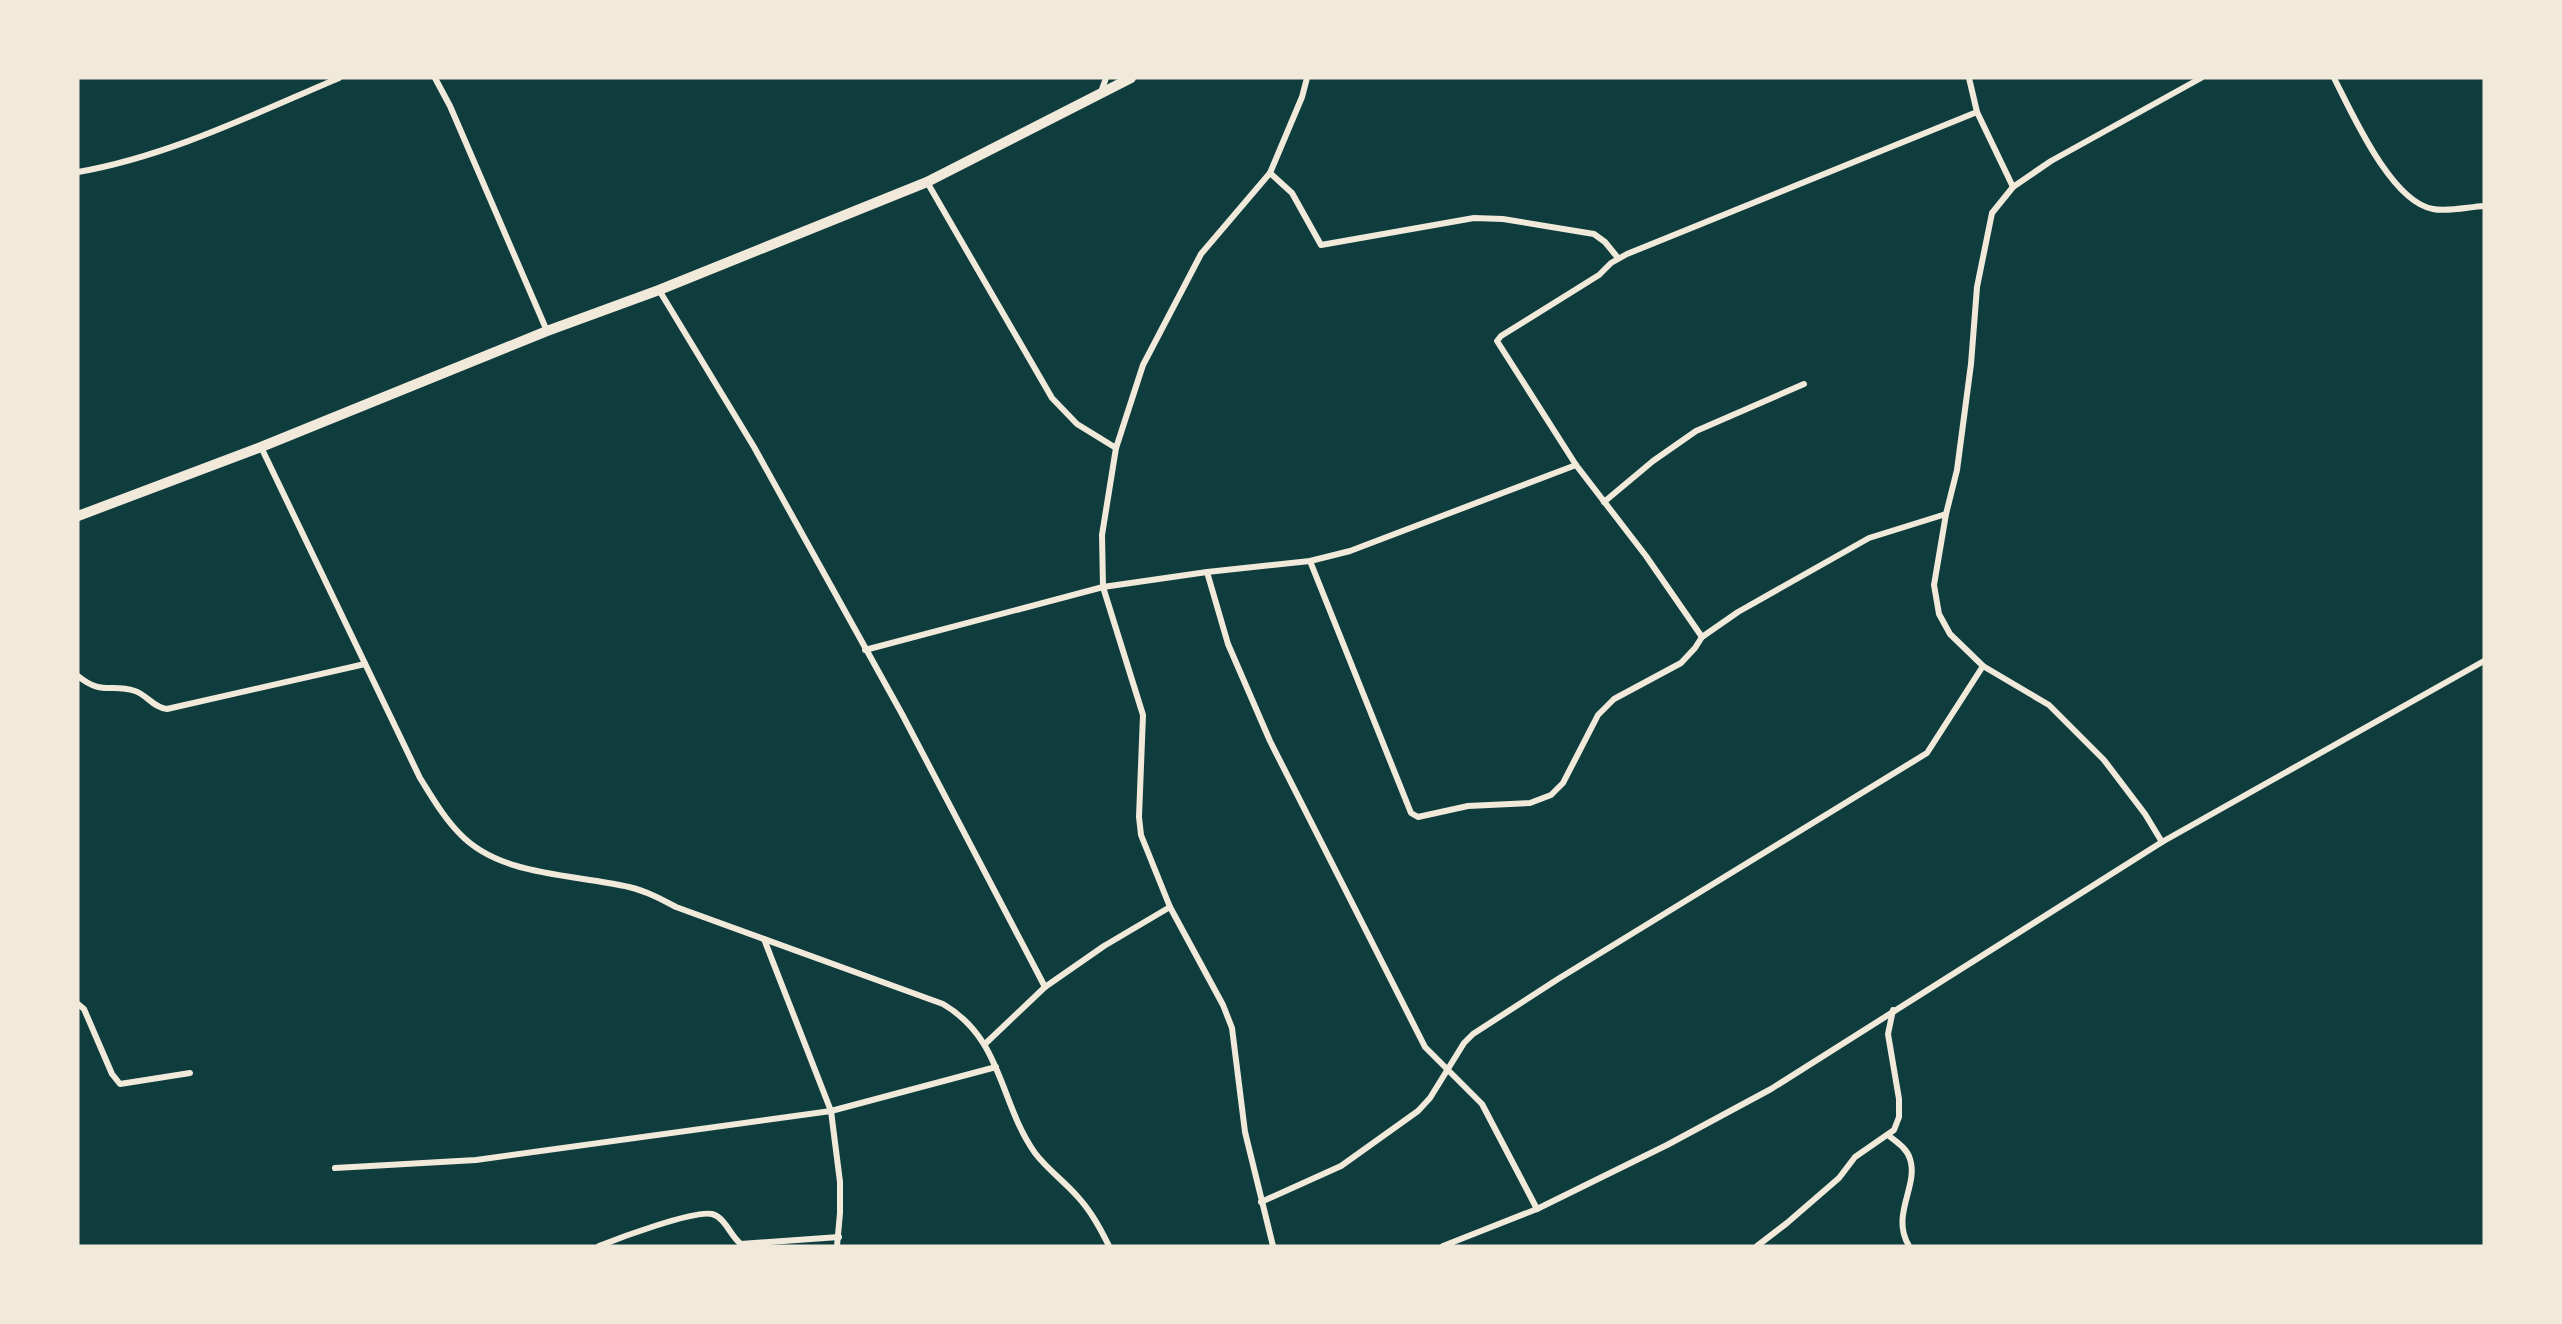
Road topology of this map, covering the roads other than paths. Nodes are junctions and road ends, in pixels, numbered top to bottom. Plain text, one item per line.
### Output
1 (339, 78) edge
2 (435, 78) edge
3 (1106, 78) edge
4 (1131, 78) edge
5 (1307, 78) edge
6 (1969, 78) edge
7 (2201, 78) edge
8 (2334, 78) edge
9 (1101, 92) junction
10 (1977, 112) junction
11 (78, 172) edge
12 (1270, 173) junction
13 (927, 182) junction
14 (2013, 187) junction
15 (2484, 206) edge
16 (1618, 258) junction
17 (659, 290) junction
18 (547, 331) junction
19 (1804, 384) dead end
20 (261, 447) junction
21 (1116, 448) junction
22 (1576, 465) junction
23 (1604, 502) junction
24 (1946, 514) junction
25 (78, 516) edge
26 (1310, 561) junction
27 (1207, 572) junction
28 (1103, 588) junction
29 (1702, 637) junction
30 (866, 650) junction
31 (2484, 661) edge
32 (365, 664) junction
33 (1983, 666) junction
34 (78, 676) edge
35 (2162, 842) junction
36 (1170, 907) junction
37 (764, 939) junction
38 (1045, 987) junction
39 (78, 1004) edge
40 (1893, 1010) junction
41 (985, 1044) junction
42 (996, 1066) junction
43 (1446, 1069) junction
44 (190, 1072) dead end
45 (831, 1111) junction
46 (1888, 1135) junction
47 (335, 1168) dead end
48 (1261, 1202) junction
49 (1537, 1209) junction
50 (839, 1237) junction
51 (599, 1246) edge
52 (837, 1246) edge
53 (1110, 1246) edge
54 (1273, 1246) edge
55 (1443, 1246) edge
56 (1756, 1246) edge
57 (1909, 1246) edge

1 - 11 street
2 - 18 street
3 - 9 street
4 - 9 street
5 - 12 street
6 - 10 street
7 - 14 street
8 - 15 street
9 - 13 street
10 - 14 street
10 - 16 street
12 - 16 street
12 - 21 street
13 - 17 street
13 - 21 street
14 - 24 street
16 - 22 street
17 - 18 street
17 - 30 street
18 - 20 street
19 - 23 street
20 - 25 street
20 - 32 street
21 - 28 street
22 - 23 street
22 - 26 street
23 - 29 street
24 - 29 street
24 - 33 street
26 - 27 street
26 - 29 street
27 - 28 street
27 - 43 street
28 - 30 street
28 - 36 street
30 - 38 street
31 - 35 street
32 - 34 street
32 - 37 street
33 - 35 street
33 - 43 street
35 - 40 street
36 - 38 street
36 - 48 street
37 - 41 street
37 - 45 street
38 - 41 street
39 - 44 street
40 - 46 street
40 - 49 street
41 - 42 street
42 - 45 street
42 - 53 street
43 - 48 street
43 - 49 street
45 - 47 street
45 - 50 street
46 - 56 street
46 - 57 street
48 - 54 street
49 - 55 street
50 - 51 street
50 - 52 street

